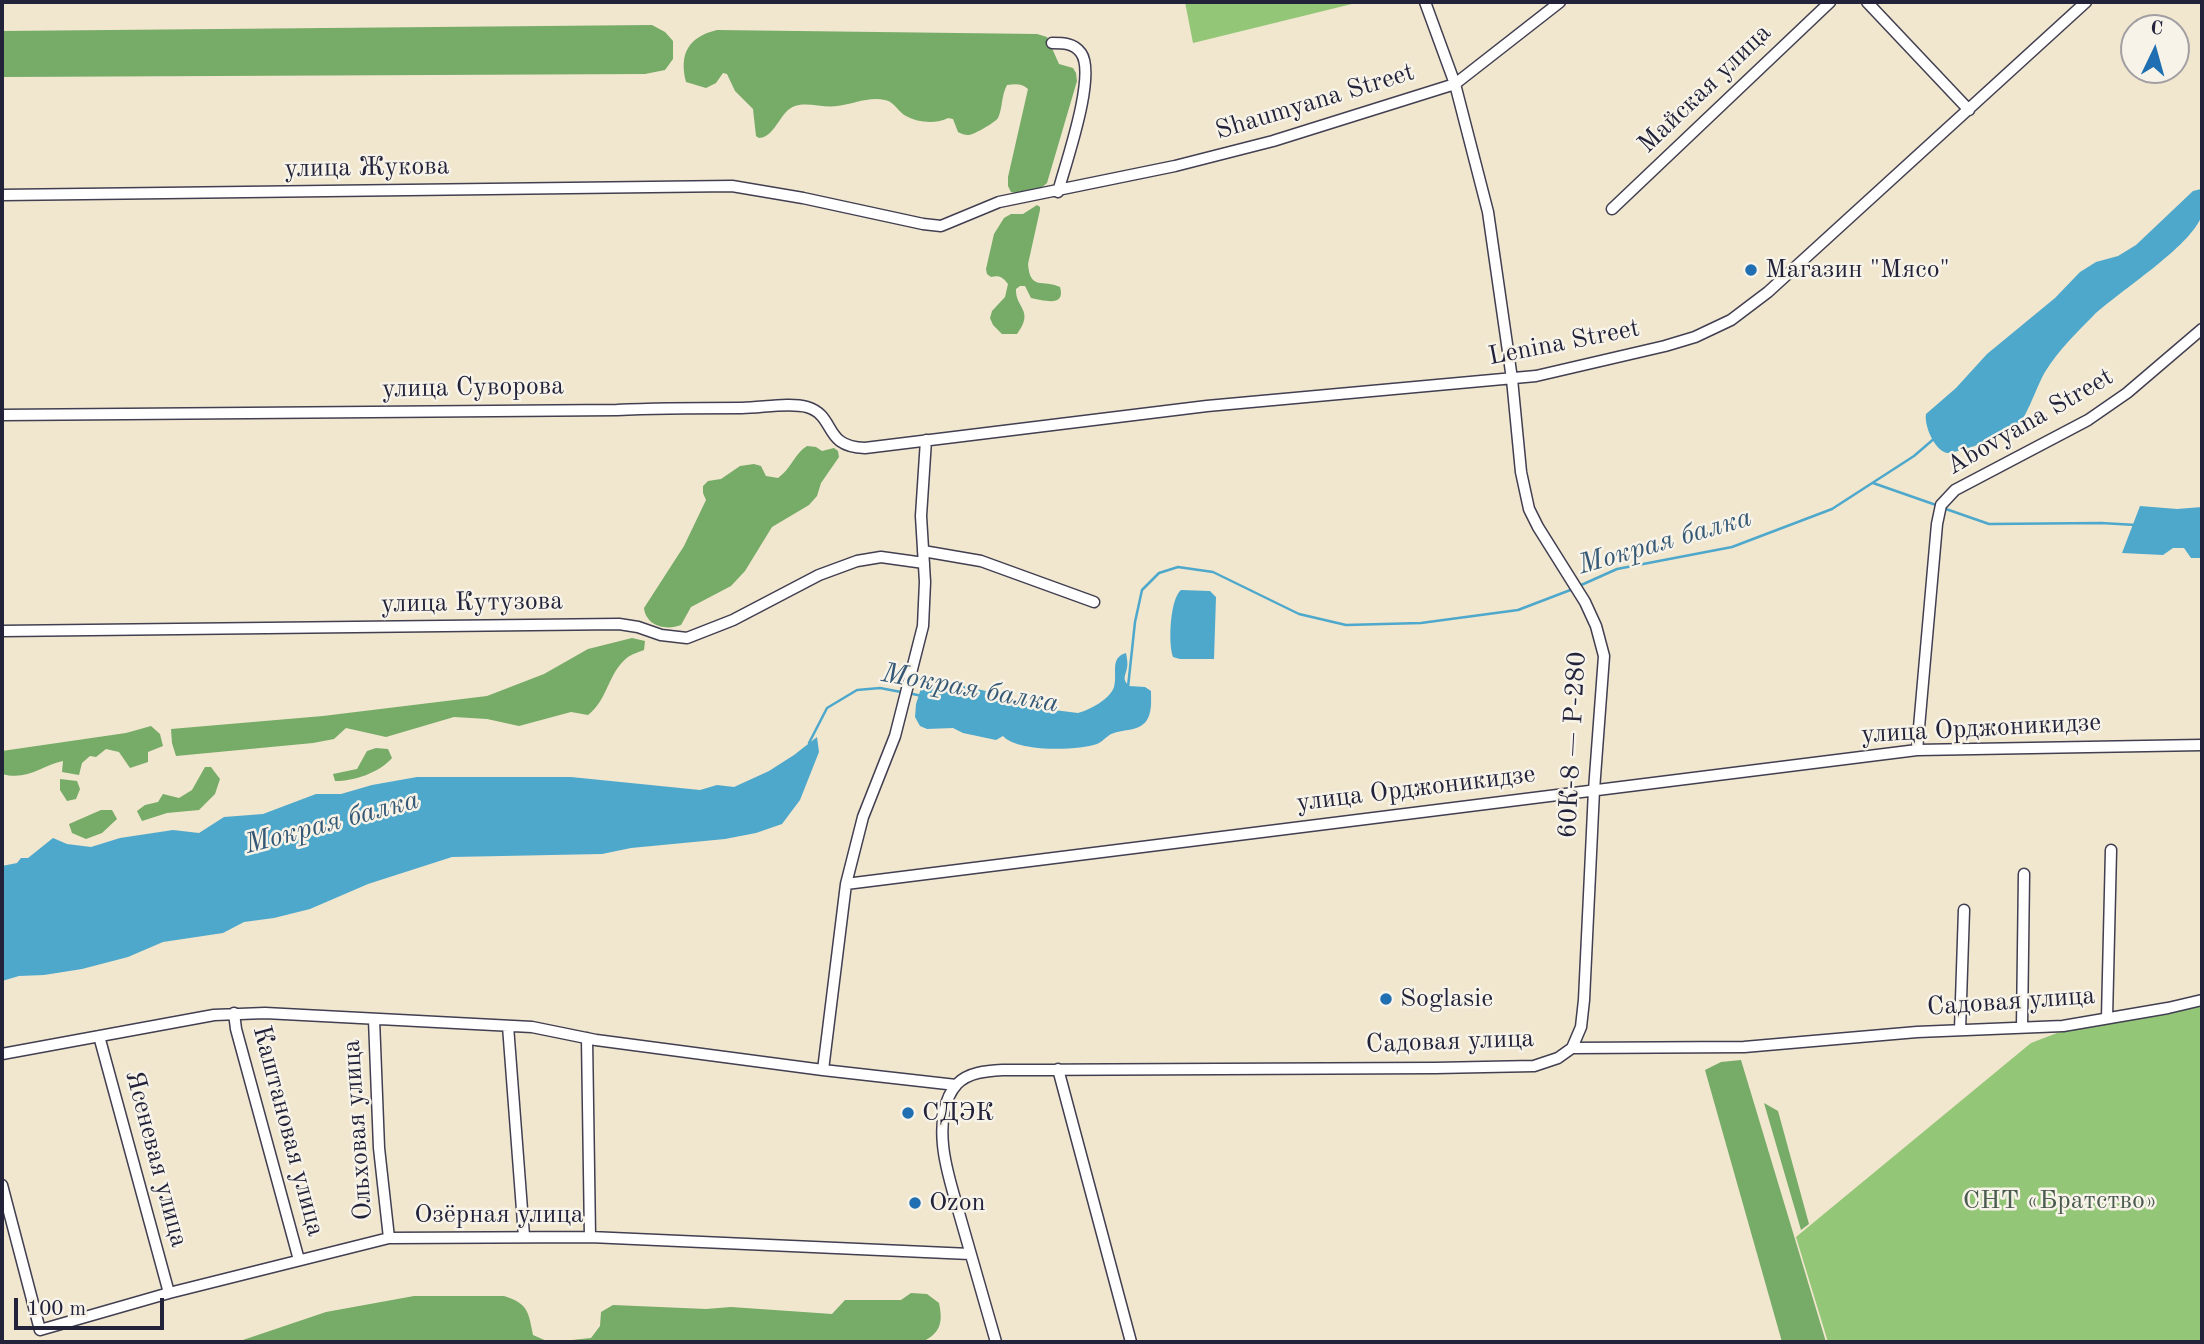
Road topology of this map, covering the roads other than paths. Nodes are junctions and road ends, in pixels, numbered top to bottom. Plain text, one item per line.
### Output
1 (1425, 2) edge
2 (1560, 2) edge
3 (1830, 2) edge
4 (1867, 2) edge
5 (2086, 2) edge
6 (1052, 43) dead end
7 (1455, 84) junction
8 (1969, 110) junction
9 (732, 186) joint
10 (1058, 192) junction
11 (2, 195) edge
12 (1612, 209) dead end
13 (2202, 329) edge
14 (1512, 379) junction
15 (2, 415) edge
16 (926, 440) junction
17 (924, 557) junction
18 (1094, 602) dead end
19 (2, 631) edge
20 (2202, 745) edge
21 (1917, 750) junction
22 (1594, 790) junction
23 (2111, 850) dead end
24 (2024, 874) dead end
25 (846, 884) junction
26 (1964, 910) dead end
27 (2202, 1000) edge
28 (234, 1013) junction
29 (374, 1018) junction
30 (2107, 1018) junction
31 (508, 1026) junction
32 (2022, 1027) junction
33 (1960, 1030) junction
34 (99, 1037) junction
35 (587, 1038) junction
36 (1572, 1048) junction
37 (2, 1054) edge
38 (1058, 1069) junction
39 (823, 1070) junction
40 (957, 1085) junction
41 (2, 1185) edge
42 (524, 1236) junction
43 (590, 1237) junction
44 (389, 1238) junction
45 (970, 1254) junction
46 (299, 1260) junction
47 (169, 1293) junction
48 (996, 1342) edge
49 (1131, 1342) edge

1 - 7 street, 60К-8 — Р-280
2 - 7 street, Shaumyana Street
3 - 12 street, Майская улица
4 - 8 street
5 - 8 street, Lenina Street
6 - 10 street
7 - 10 street, Shaumyana Street
7 - 14 street, 60К-8 — Р-280
8 - 14 street, Lenina Street
9 - 10 street, Shaumyana Street
9 - 11 street, улица Жукова
13 - 21 street, Abovyana Street
14 - 16 street, Lenina Street
14 - 22 street, 60К-8 — Р-280
15 - 16 street, улица Суворова
16 - 17 street
17 - 18 street, улица Кутузова
17 - 19 street, улица Кутузова
17 - 25 street
20 - 21 street, улица Орджоникидзе
21 - 22 street, улица Орджоникидзе
22 - 25 street, улица Орджоникидзе
22 - 36 street, 60К-8 — Р-280
23 - 30 street
24 - 32 street
25 - 39 street
26 - 33 street
27 - 30 street, Садовая улица
28 - 29 street, Садовая улица
28 - 34 street, Садовая улица
28 - 46 street, Каштановая улица
29 - 31 street, Садовая улица
29 - 44 street, Ольховая улица
30 - 32 street, Садовая улица
31 - 35 street, Садовая улица
31 - 42 street
32 - 33 street, Садовая улица
33 - 36 street, Садовая улица
34 - 37 street, Садовая улица
34 - 47 street, Ясеневая улица
35 - 39 street, Садовая улица
35 - 43 street
36 - 38 street, Садовая улица
38 - 40 street, Садовая улица
38 - 49 street
39 - 40 street, Садовая улица
40 - 45 street
41 - 47 street, Озёрная улица
42 - 43 street, Озёрная улица
42 - 44 street, Озёрная улица
43 - 45 street, Озёрная улица
44 - 46 street, Озёрная улица
45 - 48 street
46 - 47 street, Озёрная улица

